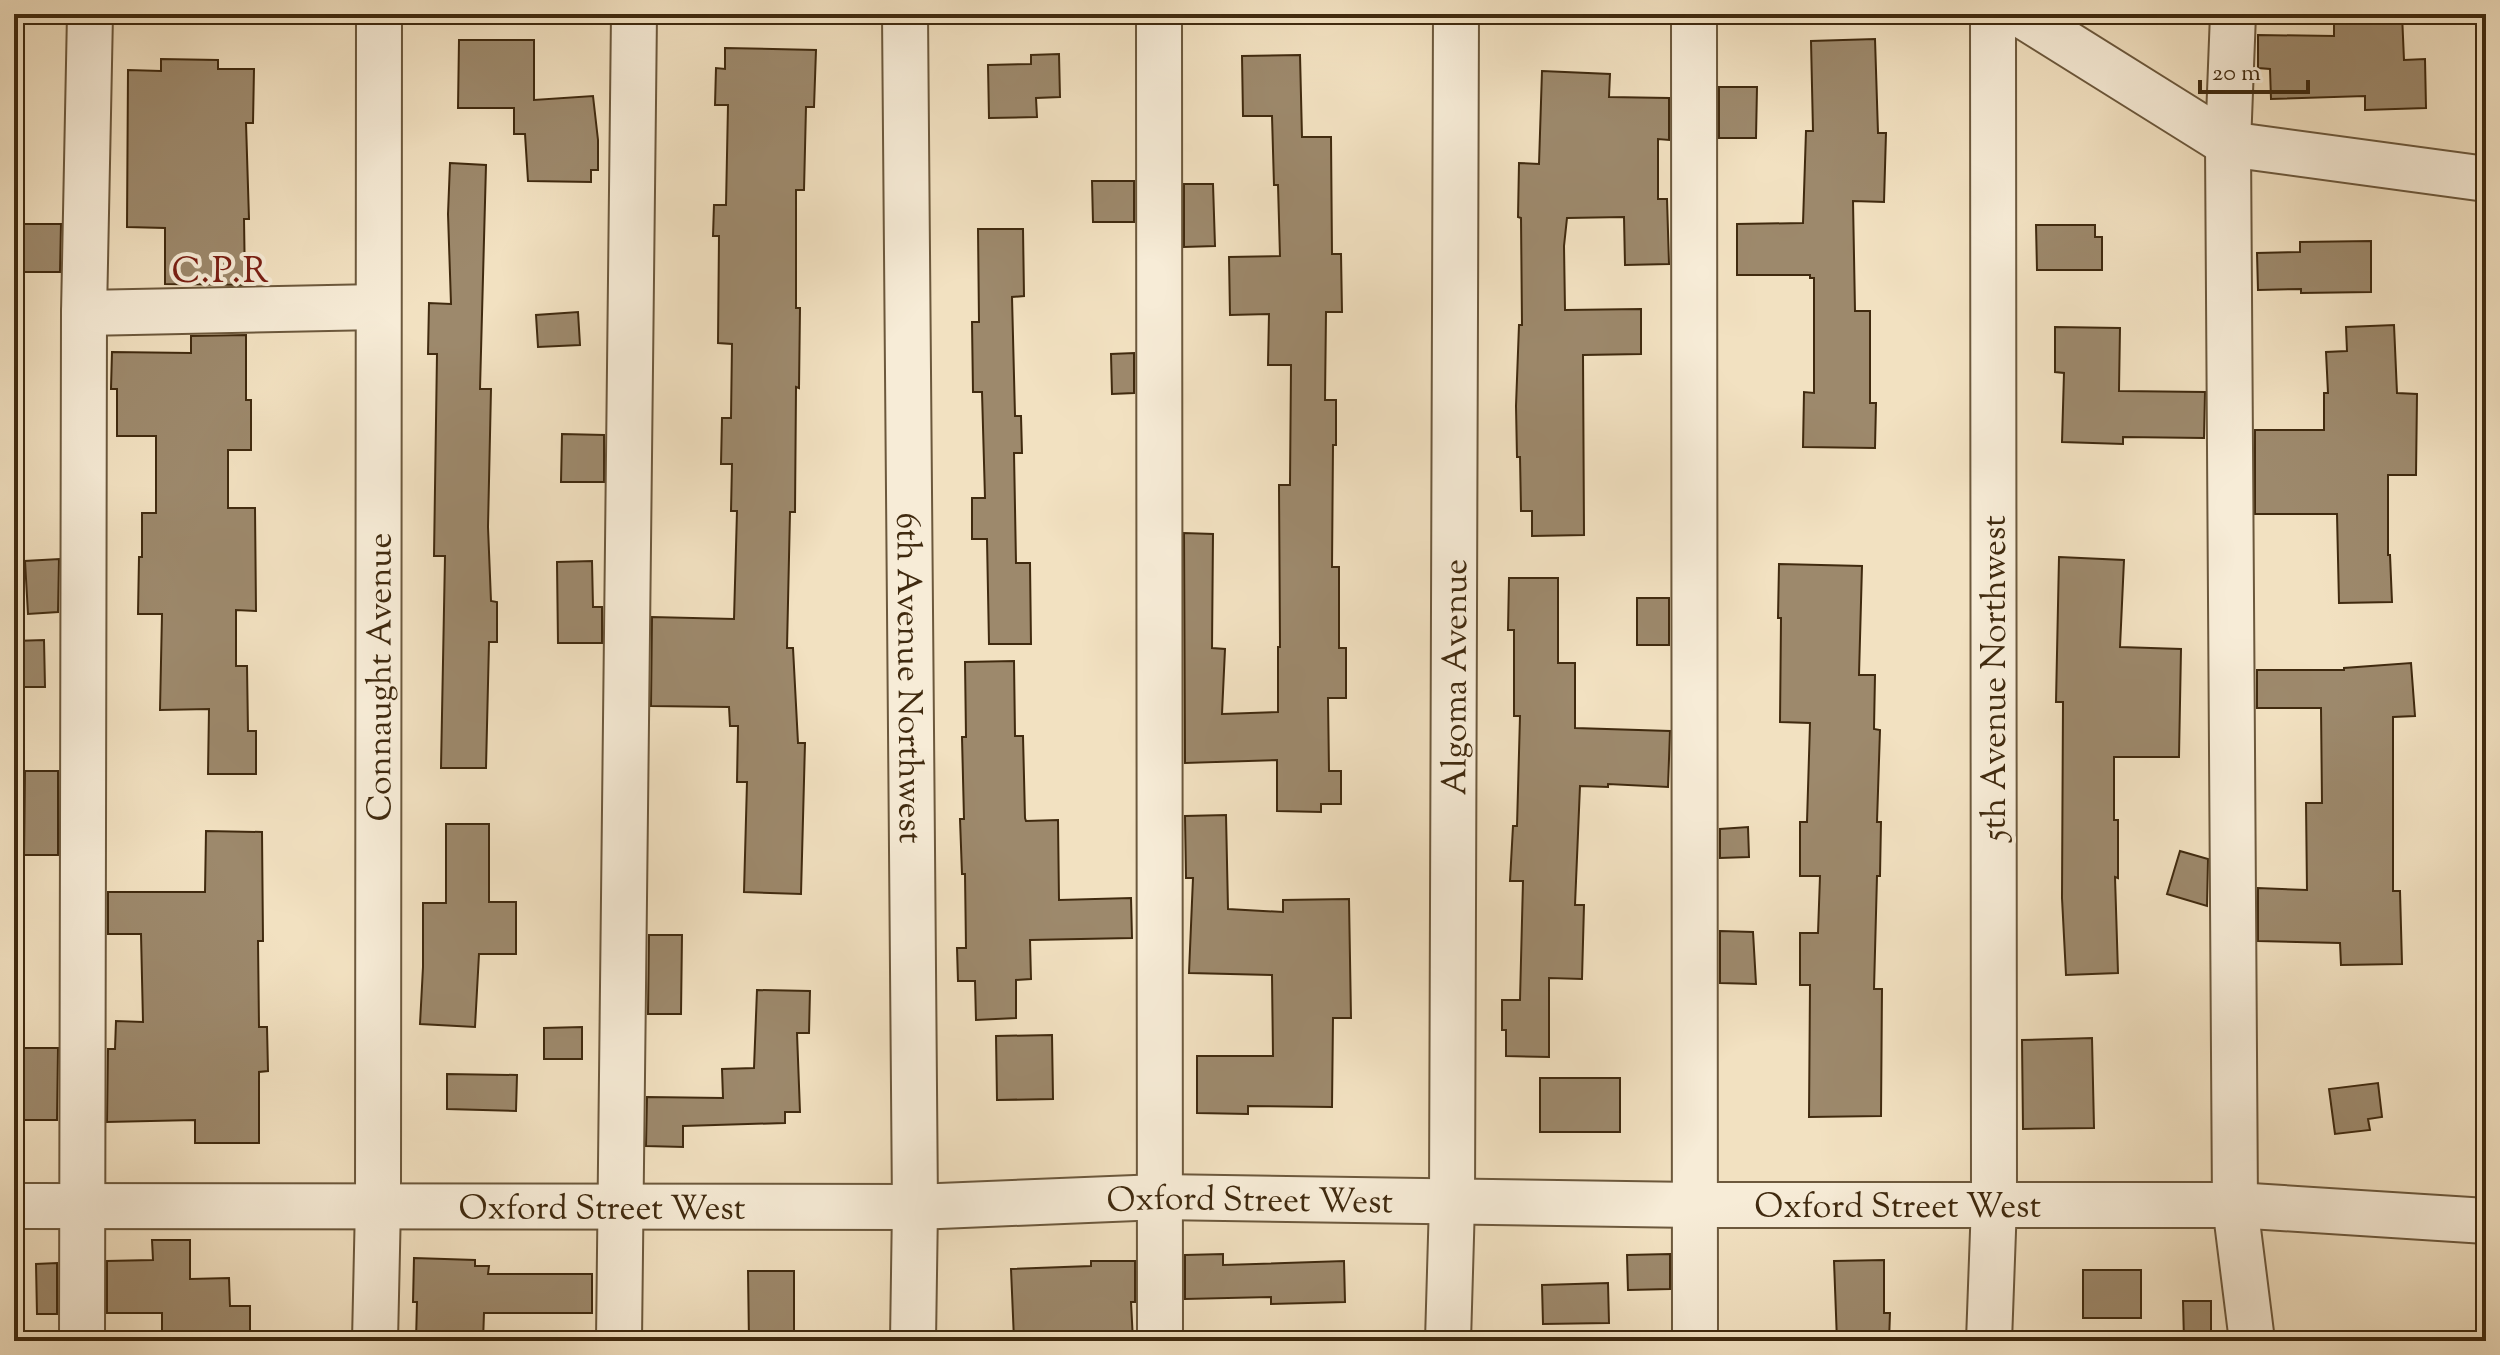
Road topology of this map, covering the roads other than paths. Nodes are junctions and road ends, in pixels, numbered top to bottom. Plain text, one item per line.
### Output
1 (90, 14) edge
2 (379, 14) edge
3 (634, 14) edge
4 (905, 14) edge
5 (1159, 14) edge
6 (1456, 14) edge
7 (1694, 14) edge
8 (1993, 14) edge
9 (2020, 14) edge
10 (2233, 14) edge
11 (2228, 144) junction
12 (2486, 179) edge
13 (378, 307) junction
14 (84, 313) junction
15 (1160, 1197) junction
16 (1452, 1203) junction
17 (1994, 1204) junction
18 (378, 1205) junction
19 (1694, 1205) junction
20 (2235, 1205) junction
21 (14, 1206) edge
22 (619, 1206) junction
23 (82, 1207) junction
24 (915, 1207) junction
25 (2486, 1221) edge
26 (82, 1341) edge
27 (375, 1341) edge
28 (619, 1341) edge
29 (913, 1341) edge
30 (1160, 1341) edge
31 (1448, 1341) edge
32 (1695, 1341) edge
33 (1989, 1341) edge
34 (2252, 1341) edge

1 - 14 street
2 - 13 street, Connaught Avenue
3 - 22 street
4 - 24 street, 6th Avenue Northwest
5 - 15 street
6 - 16 street, Algoma Avenue
7 - 19 street
8 - 17 street, 5th Avenue Northwest
9 - 11 street
10 - 11 street
11 - 12 street
11 - 20 street
13 - 14 street
13 - 18 street, Connaught Avenue
14 - 23 street
15 - 16 street, Oxford Street West
15 - 24 street, Oxford Street West
15 - 30 street
16 - 19 street, Oxford Street West
16 - 31 street, Algoma Avenue
17 - 19 street, Oxford Street West
17 - 20 street, Oxford Street West
17 - 33 street, 5th Avenue Northwest
18 - 22 street, Oxford Street West
18 - 23 street, Oxford Street West
18 - 27 street, Connaught Avenue
19 - 32 street
20 - 25 street, Oxford Street West
20 - 34 street
21 - 23 street, Oxford Street West
22 - 24 street, Oxford Street West
22 - 28 street
23 - 26 street
24 - 29 street, 6th Avenue Northwest

